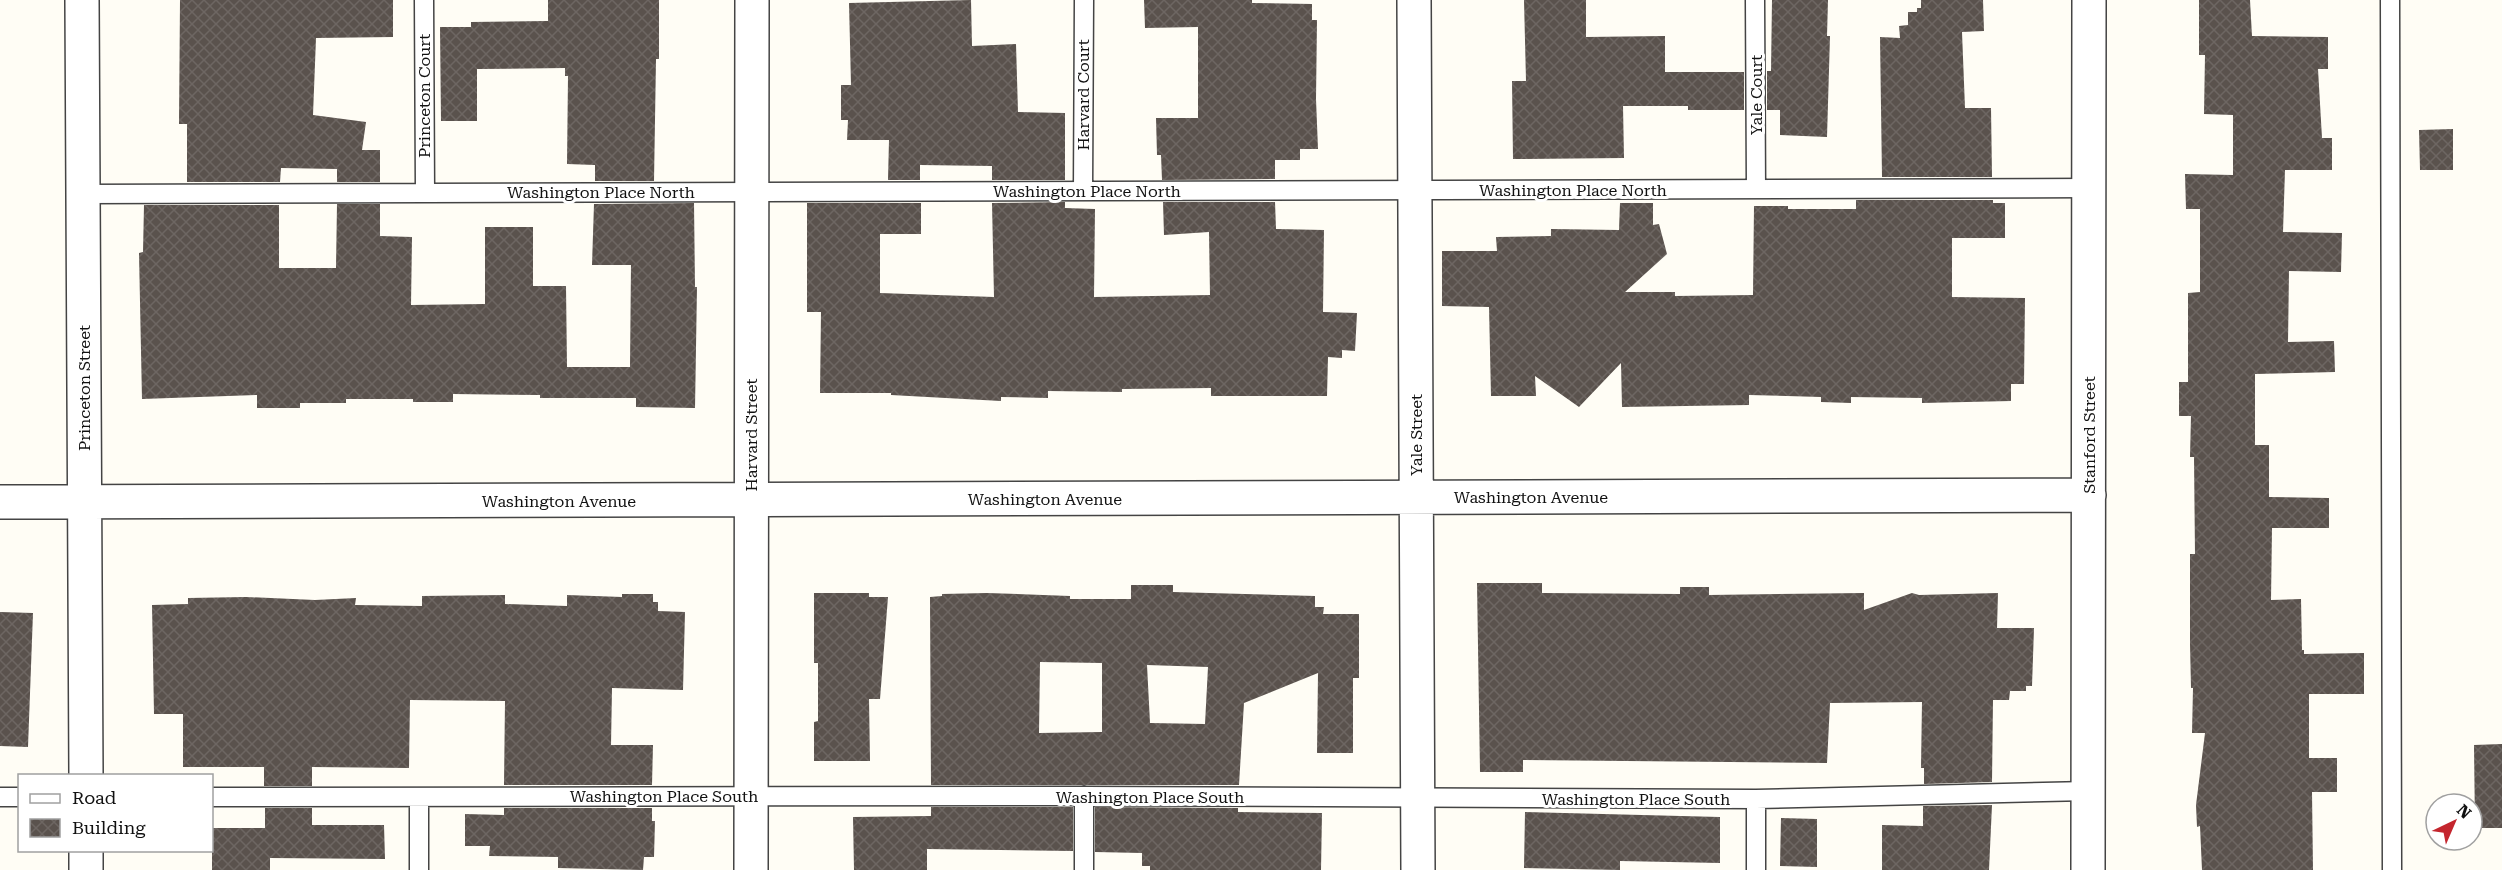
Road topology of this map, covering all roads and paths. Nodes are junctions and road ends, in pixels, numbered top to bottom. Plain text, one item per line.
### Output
1 (82, 0) edge
2 (424, 0) edge
3 (752, 0) edge
4 (1084, 0) edge
5 (1414, 0) edge
6 (1755, 0) edge
7 (2089, 0) edge
8 (2390, 0) edge
9 (2090, 188) junction
10 (1756, 189) junction
11 (1415, 190) junction
12 (1083, 191) junction
13 (425, 192) junction
14 (752, 192) junction
15 (83, 194) junction
16 (2089, 495) junction
17 (1416, 497) junction
18 (750, 500) junction
19 (0, 502) edge
20 (85, 502) junction
21 (86, 774) edge
22 (2088, 791) junction
23 (419, 796) junction
24 (751, 796) junction
25 (1084, 796) junction
26 (0, 797) edge
27 (18, 797) edge
28 (213, 797) edge
29 (1418, 799) junction
30 (1756, 799) junction
31 (86, 852) edge
32 (86, 870) edge
33 (419, 870) edge
34 (751, 870) edge
35 (1084, 870) edge
36 (1418, 870) edge
37 (1756, 870) edge
38 (2088, 870) edge
39 (2392, 870) edge

1 - 15 street, Princeton Street
2 - 13 lane, Princeton Court
3 - 14 street, Harvard Street
4 - 12 lane, Harvard Court
5 - 11 street, Yale Street
6 - 10 lane, Yale Court
7 - 9 street, Stanford Street
8 - 39 lane
9 - 10 lane, Washington Place North
9 - 16 street, Stanford Street
10 - 11 lane, Washington Place North
11 - 12 lane, Washington Place North
11 - 17 street, Yale Street
12 - 14 lane, Washington Place North
13 - 14 lane, Washington Place North
13 - 15 lane, Washington Place North
14 - 18 street, Harvard Street
15 - 20 street, Princeton Street
16 - 17 street, Washington Avenue
16 - 22 street, Stanford Street
17 - 18 street, Washington Avenue
17 - 29 street, Yale Street
18 - 20 street, Washington Avenue
18 - 24 street, Harvard Street
19 - 20 street, Washington Avenue
20 - 21 street, Princeton Street
22 - 30 lane, Washington Place South
22 - 38 street, Stanford Street
23 - 24 lane, Washington Place South
23 - 28 lane, Washington Place South
23 - 33 lane
24 - 25 lane, Washington Place South
24 - 34 street, Harvard Street
25 - 29 lane, Washington Place South
25 - 35 lane
26 - 27 lane
29 - 30 lane, Washington Place South
29 - 36 street, Yale Street
30 - 37 lane
31 - 32 street

